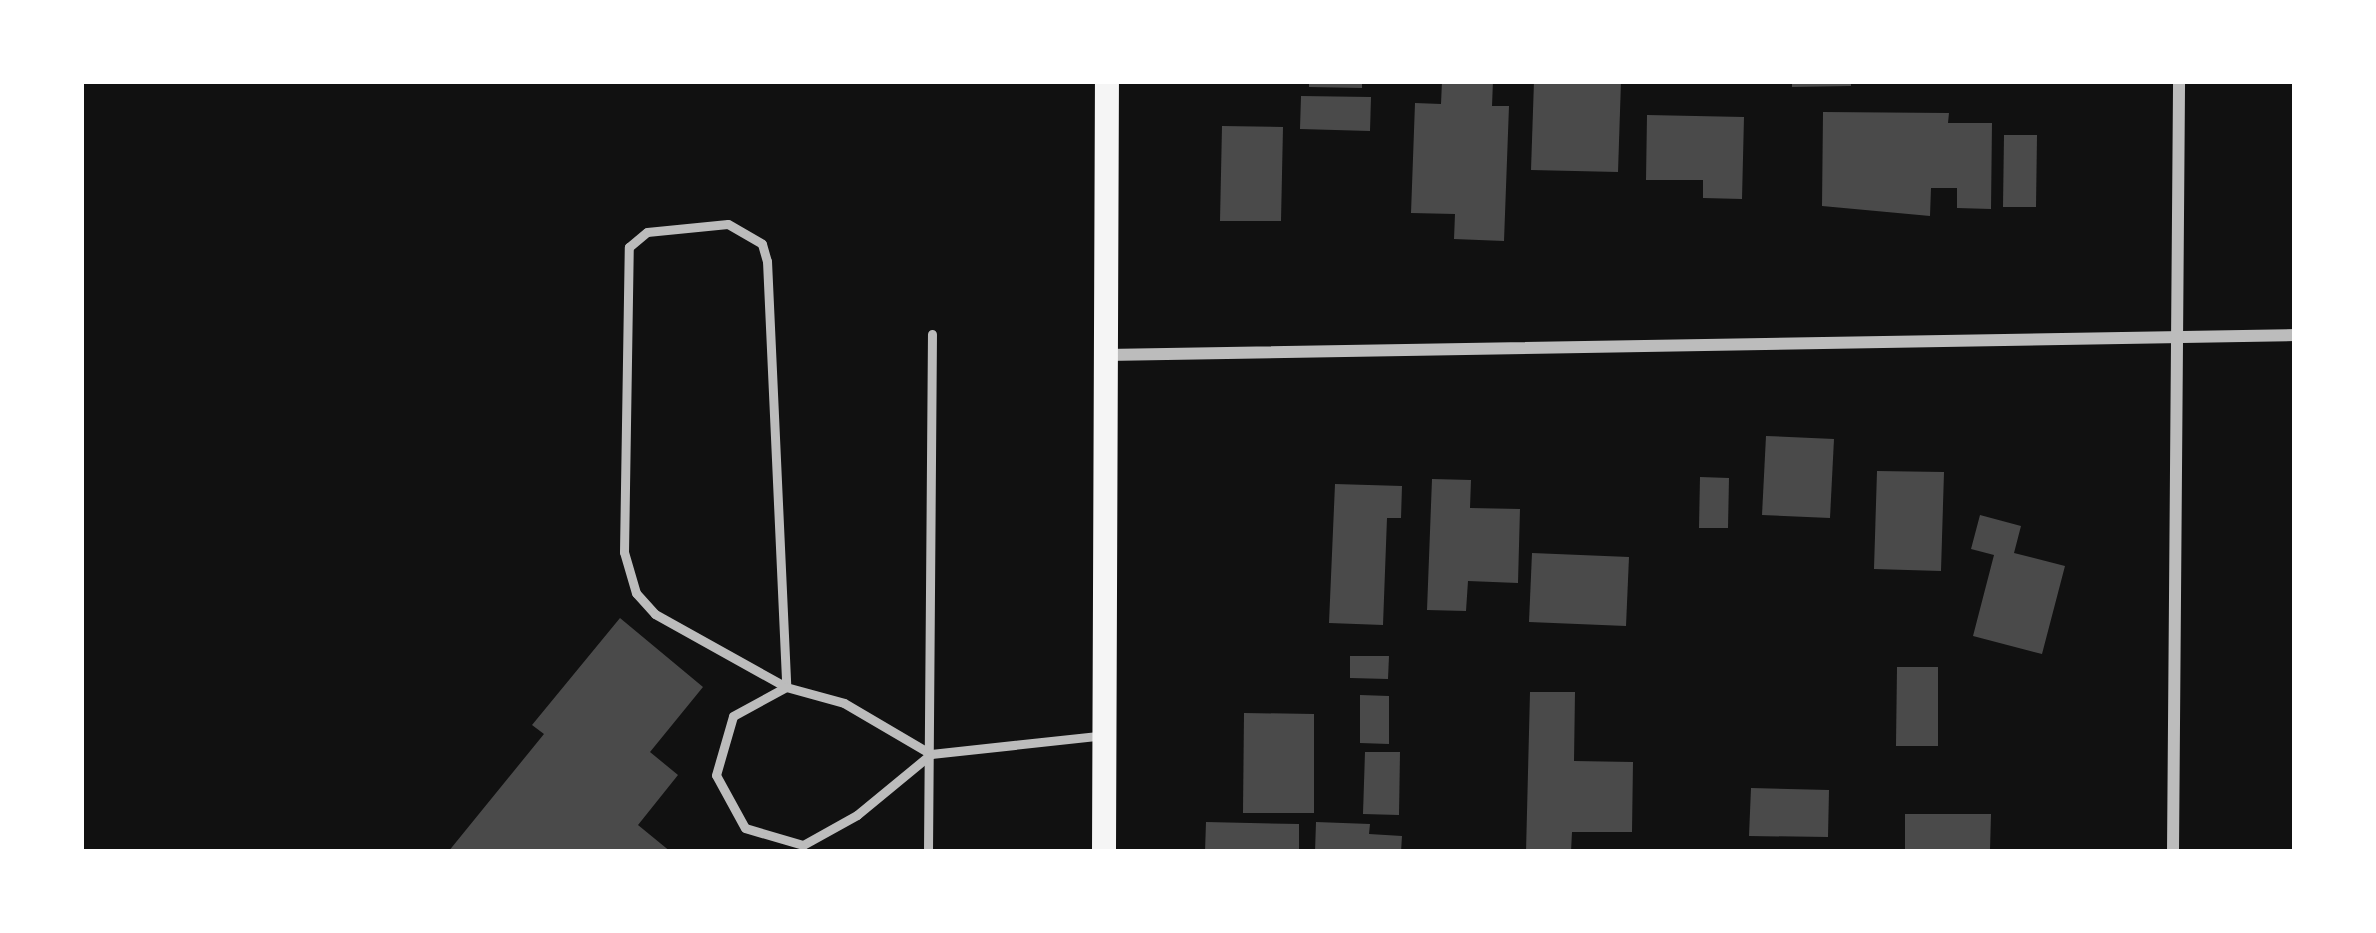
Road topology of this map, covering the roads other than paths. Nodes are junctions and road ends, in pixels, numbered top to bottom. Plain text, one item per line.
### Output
1 (1107, 81) edge
2 (2179, 81) edge
3 (932, 334) dead end
4 (2295, 335) edge
5 (2177, 336) junction
6 (1106, 355) junction
7 (786, 687) junction
8 (1105, 735) junction
9 (932, 754) junction
10 (928, 852) edge
11 (1104, 852) edge
12 (2173, 852) edge

1 - 6 main road
2 - 5 street
3 - 9 lane
4 - 5 street
5 - 6 street
5 - 12 street
6 - 8 main road
7 - 7 lane
7 - 9 lane
7 - 9 lane
8 - 9 lane
8 - 11 main road
9 - 10 lane

